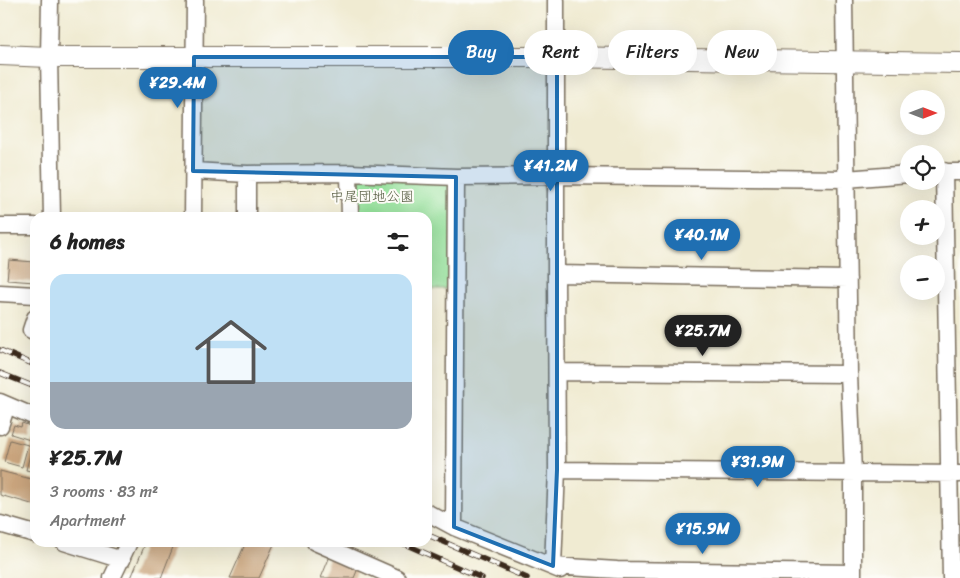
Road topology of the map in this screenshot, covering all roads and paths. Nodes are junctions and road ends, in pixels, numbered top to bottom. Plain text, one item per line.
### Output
1 (50, 0) edge
2 (195, 0) edge
3 (556, 0) edge
4 (844, 0) edge
5 (557, 30) edge
6 (0, 55) edge
7 (49, 56) junction
8 (194, 56) junction
9 (524, 57) edge
10 (598, 58) edge
11 (845, 62) junction
12 (960, 63) edge
13 (557, 75) edge
14 (192, 171) junction
15 (947, 172) edge
16 (349, 173) junction
17 (247, 174) junction
18 (900, 175) edge
19 (556, 176) junction
20 (456, 177) junction
21 (846, 179) junction
22 (52, 212) edge
23 (193, 212) edge
24 (247, 212) edge
25 (350, 212) edge
26 (0, 226) edge
27 (30, 226) edge
28 (556, 274) junction
29 (848, 279) junction
30 (0, 293) edge
31 (30, 295) edge
32 (557, 372) junction
33 (849, 374) junction
34 (4, 404) edge
35 (30, 415) edge
36 (0, 426) edge
37 (558, 470) junction
38 (853, 473) junction
39 (955, 473) edge
40 (432, 515) edge
41 (0, 524) edge
42 (454, 527) junction
43 (30, 533) edge
44 (128, 547) edge
45 (326, 547) edge
46 (107, 548) edge
47 (122, 560) junction
48 (553, 566) junction
49 (612, 574) edge
50 (853, 575) edge
51 (112, 578) edge
52 (397, 578) edge
53 (575, 578) edge
54 (951, 578) edge

1 - 7 street
2 - 8 street
3 - 5 street
4 - 11 street
6 - 7 street
7 - 8 street
7 - 22 street
8 - 9 street
8 - 14 street
10 - 11 street
11 - 12 street
11 - 21 street
13 - 19 street
14 - 17 street
14 - 23 street
15 - 39 street
16 - 17 street
16 - 20 street
16 - 25 street
17 - 24 street
18 - 21 street
19 - 20 street
19 - 21 street
19 - 28 street
20 - 42 street
21 - 29 street
26 - 27 street
28 - 29 street
28 - 32 street
29 - 33 street
30 - 31 street
32 - 33 street
32 - 37 street
33 - 38 street
34 - 35 street
34 - 36 street
37 - 38 street
37 - 48 street
38 - 39 street
38 - 50 street
39 - 54 street
40 - 42 street
41 - 43 street
42 - 48 street
44 - 47 street
45 - 52 street
46 - 47 street
47 - 51 street
48 - 49 street
48 - 53 street
49 - 50 street

